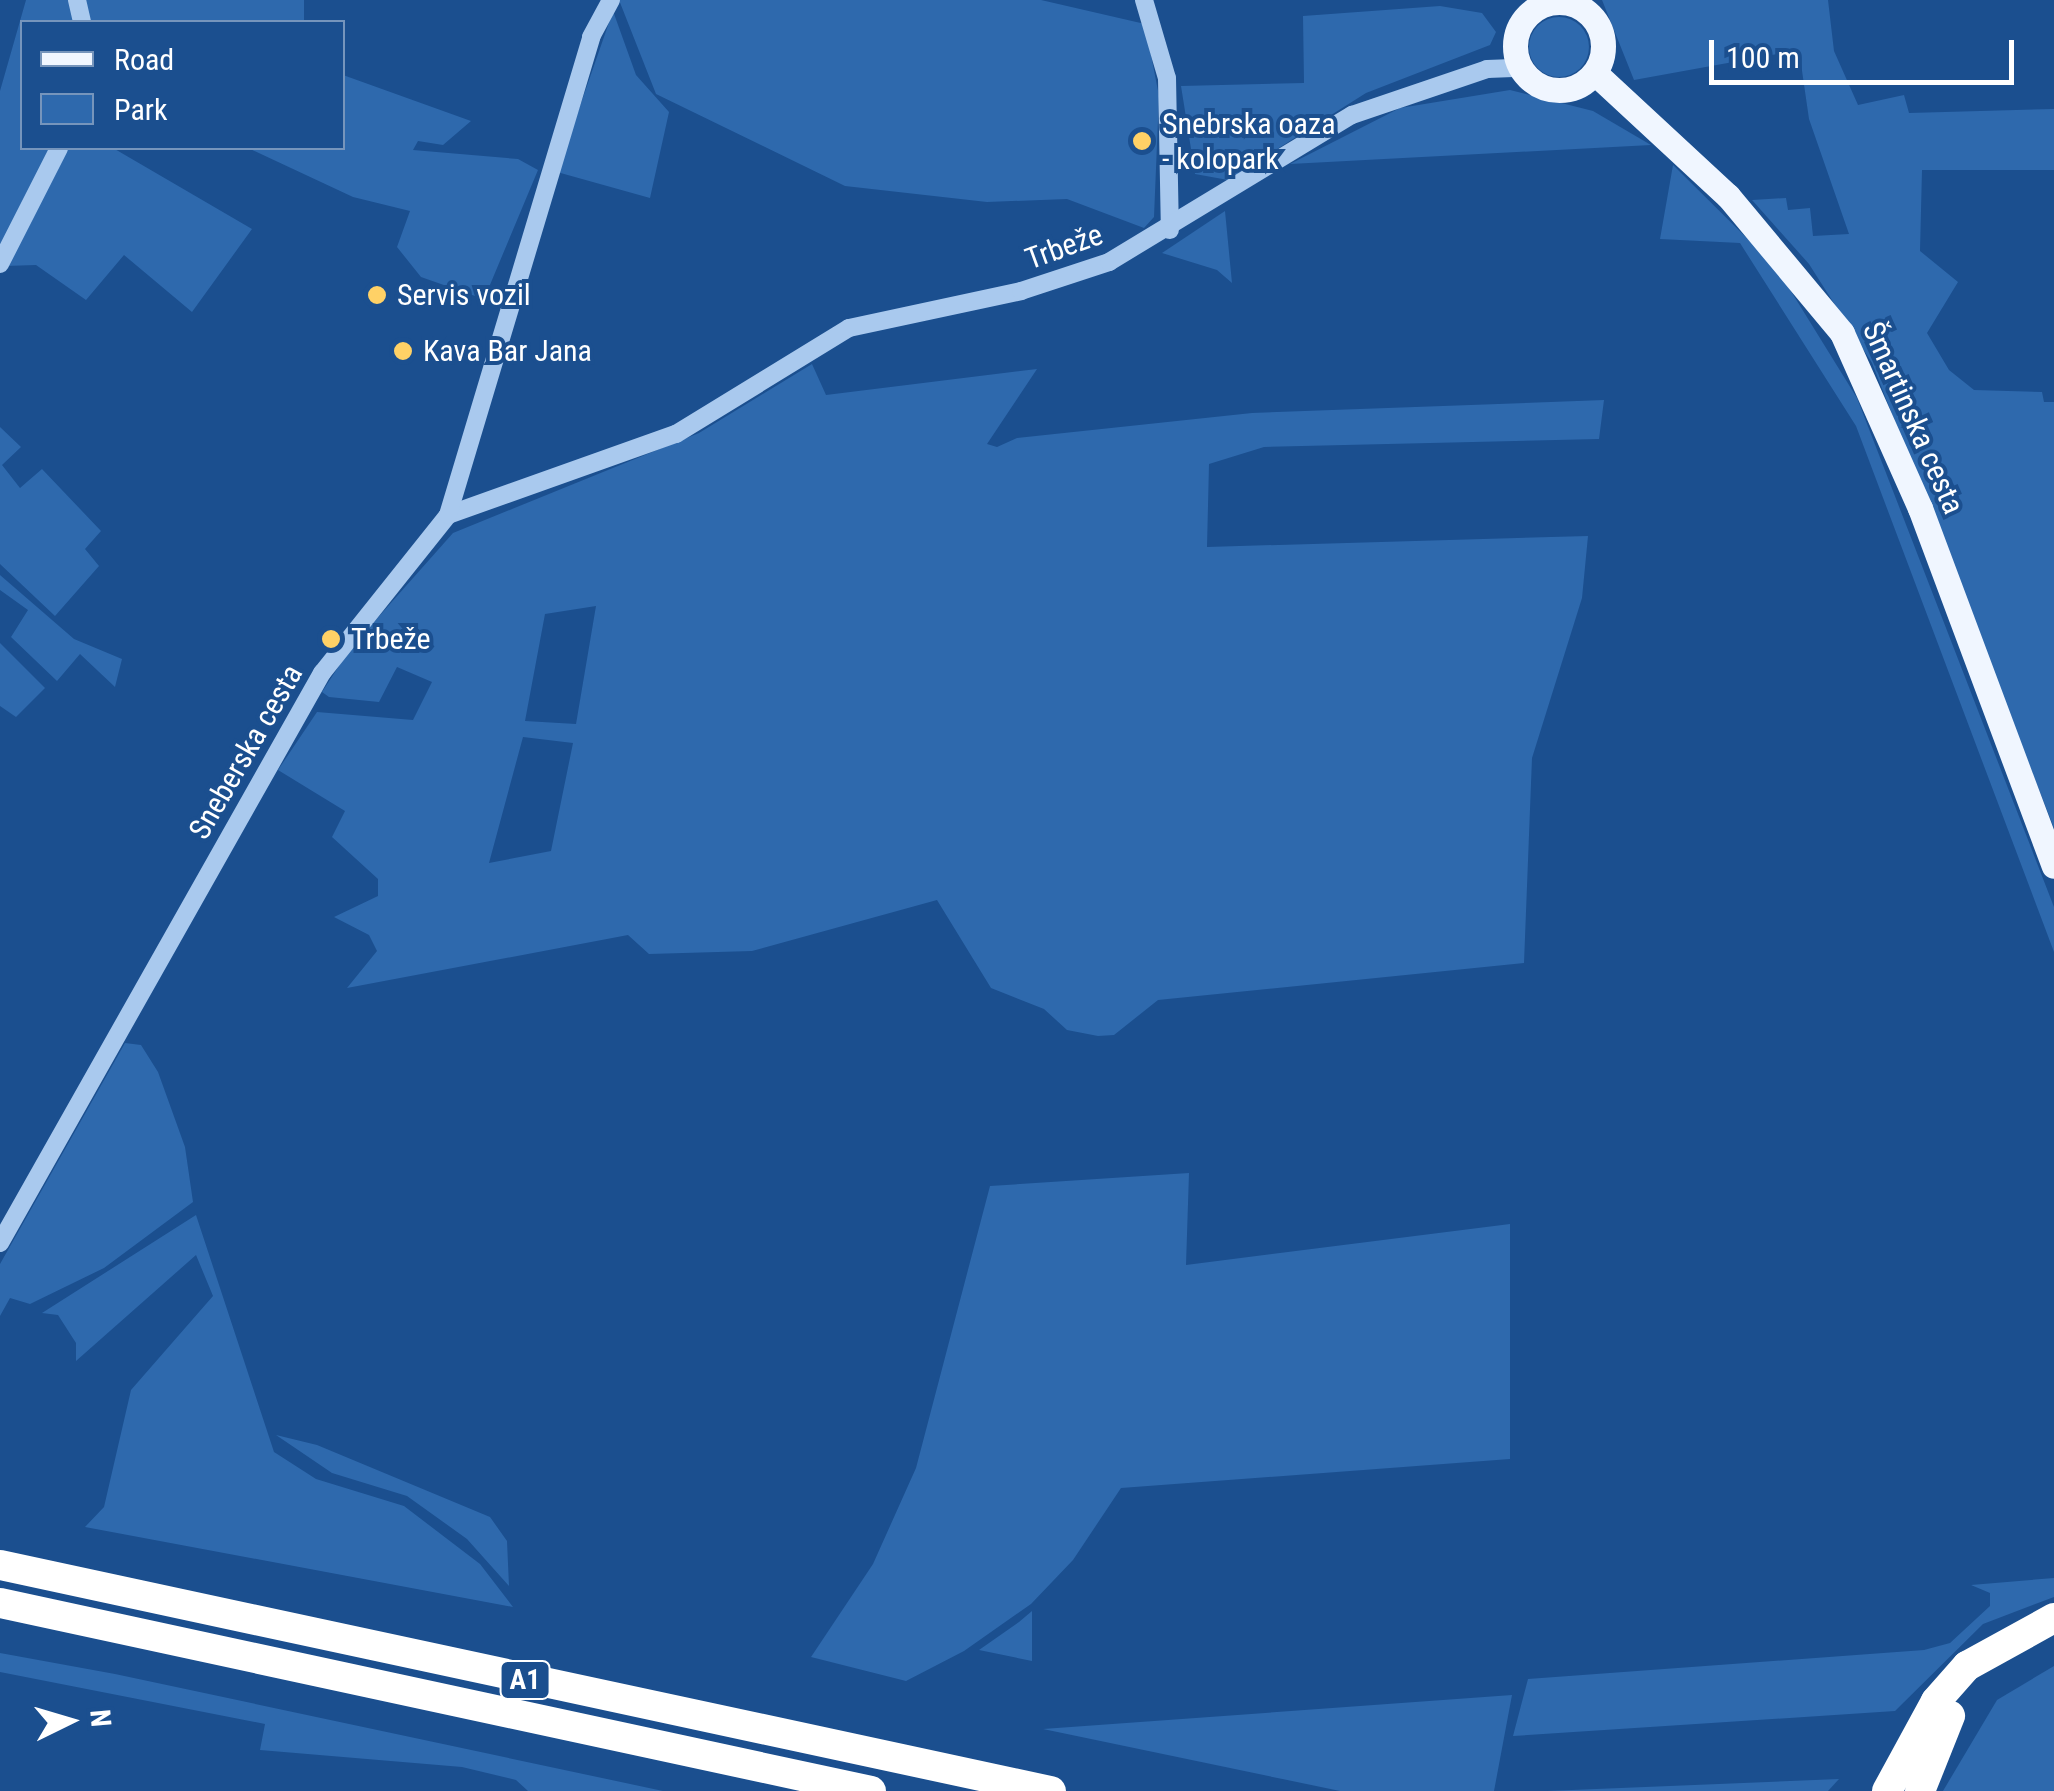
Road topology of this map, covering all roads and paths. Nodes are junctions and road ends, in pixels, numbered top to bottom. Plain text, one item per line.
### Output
1 (611, 0) edge
2 (1144, 0) edge
3 (1521, 7) edge
4 (1520, 68) junction
5 (1595, 73) junction
6 (58, 150) edge
7 (1170, 230) junction
8 (0, 264) edge
9 (448, 514) junction
10 (2054, 866) edge
11 (0, 1243) edge
12 (0, 1565) edge
13 (0, 1603) edge
14 (2054, 1618) edge
15 (2054, 1640) edge
16 (871, 1791) edge
17 (1051, 1791) edge
18 (1886, 1791) edge
19 (1920, 1791) edge

1 - 9 street, Sneberska cesta
2 - 7 street
3 - 4 main road
3 - 5 main road
4 - 5 main road
4 - 7 street, Trbeže
5 - 10 main road, Šmartinska cesta
6 - 8 street
7 - 9 street, Trbeže
9 - 11 street, Sneberska cesta
12 - 17 highway, A1
13 - 16 highway, A1
14 - 18 highway
15 - 19 highway

